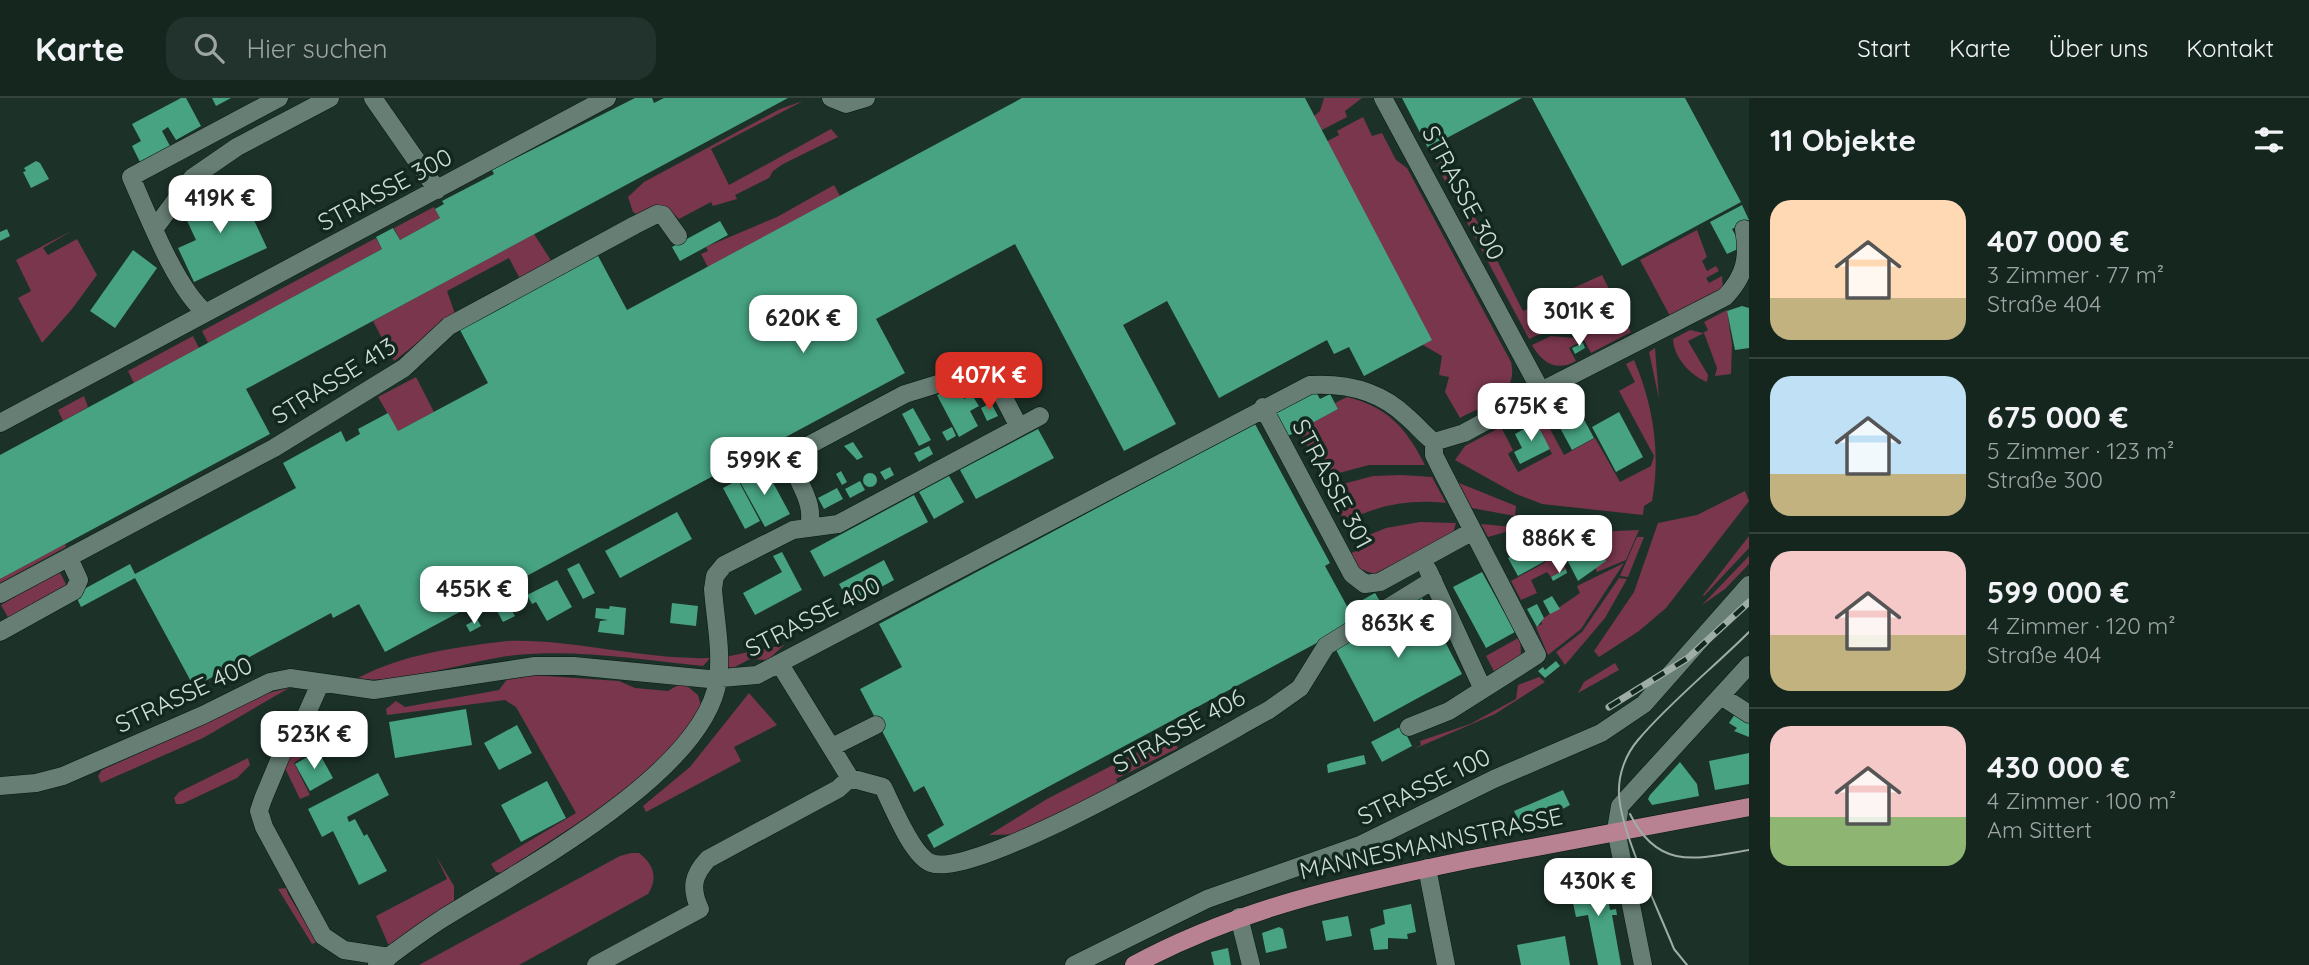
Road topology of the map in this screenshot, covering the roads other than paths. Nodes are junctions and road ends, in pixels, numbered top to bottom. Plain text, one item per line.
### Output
1 (279, 98) edge
2 (330, 98) edge
3 (373, 98) edge
4 (607, 98) edge
5 (831, 98) edge
6 (866, 98) edge
7 (1383, 98) edge
8 (437, 190) junction
9 (155, 228) junction
10 (1744, 229) dead end
11 (678, 236) dead end
12 (206, 313) junction
13 (1541, 391) junction
14 (1263, 407) junction
15 (1040, 415) dead end
16 (0, 423) edge
17 (1019, 427) junction
18 (1434, 442) junction
19 (809, 527) junction
20 (1473, 531) junction
21 (68, 558) junction
22 (1423, 560) junction
23 (1433, 580) junction
24 (1749, 584) edge
25 (0, 594) edge
26 (0, 632) edge
27 (1749, 665) edge
28 (781, 666) junction
29 (718, 679) junction
30 (320, 684) junction
31 (1485, 686) junction
32 (1721, 696) junction
33 (1749, 714) edge
34 (876, 725) dead end
35 (1409, 727) dead end
36 (832, 747) junction
37 (850, 778) junction
38 (0, 786) edge
39 (1749, 807) edge
40 (1615, 830) junction
41 (1427, 869) junction
42 (1239, 917) junction
43 (383, 961) edge
44 (596, 965) edge
45 (1074, 965) edge
46 (1134, 965) edge
47 (1251, 965) edge
48 (1446, 965) edge
49 (1643, 965) edge

1 - 9 street
2 - 9 street
3 - 8 street
4 - 8 street, STRASSE 300
5 - 6 street
7 - 13 street, STRASSE 300
8 - 12 street, STRASSE 300
9 - 12 street
10 - 13 street
11 - 21 street, STRASSE 413
12 - 16 street, STRASSE 300
13 - 18 street
14 - 18 street, STRASSE 400
14 - 22 street, STRASSE 301
14 - 28 street, STRASSE 400
15 - 17 street
17 - 19 street
17 - 19 street
18 - 20 street
19 - 29 street
20 - 22 street, STRASSE 301
20 - 31 street
21 - 25 street, STRASSE 413
21 - 26 street
22 - 23 street
23 - 31 street
23 - 37 street, STRASSE 406
24 - 45 street, STRASSE 100
27 - 32 street
28 - 29 street, STRASSE 400
28 - 36 street
29 - 30 street, STRASSE 400
29 - 43 street
30 - 38 street, STRASSE 400
30 - 43 street
31 - 35 street
32 - 33 street
32 - 40 street
34 - 36 street
36 - 37 street
37 - 44 street
39 - 40 main road, MANNESMANNSTRASSE
40 - 41 main road, MANNESMANNSTRASSE
40 - 49 street
41 - 42 main road, MANNESMANNSTRASSE
41 - 48 street
42 - 46 main road, MANNESMANNSTRASSE
42 - 47 street

